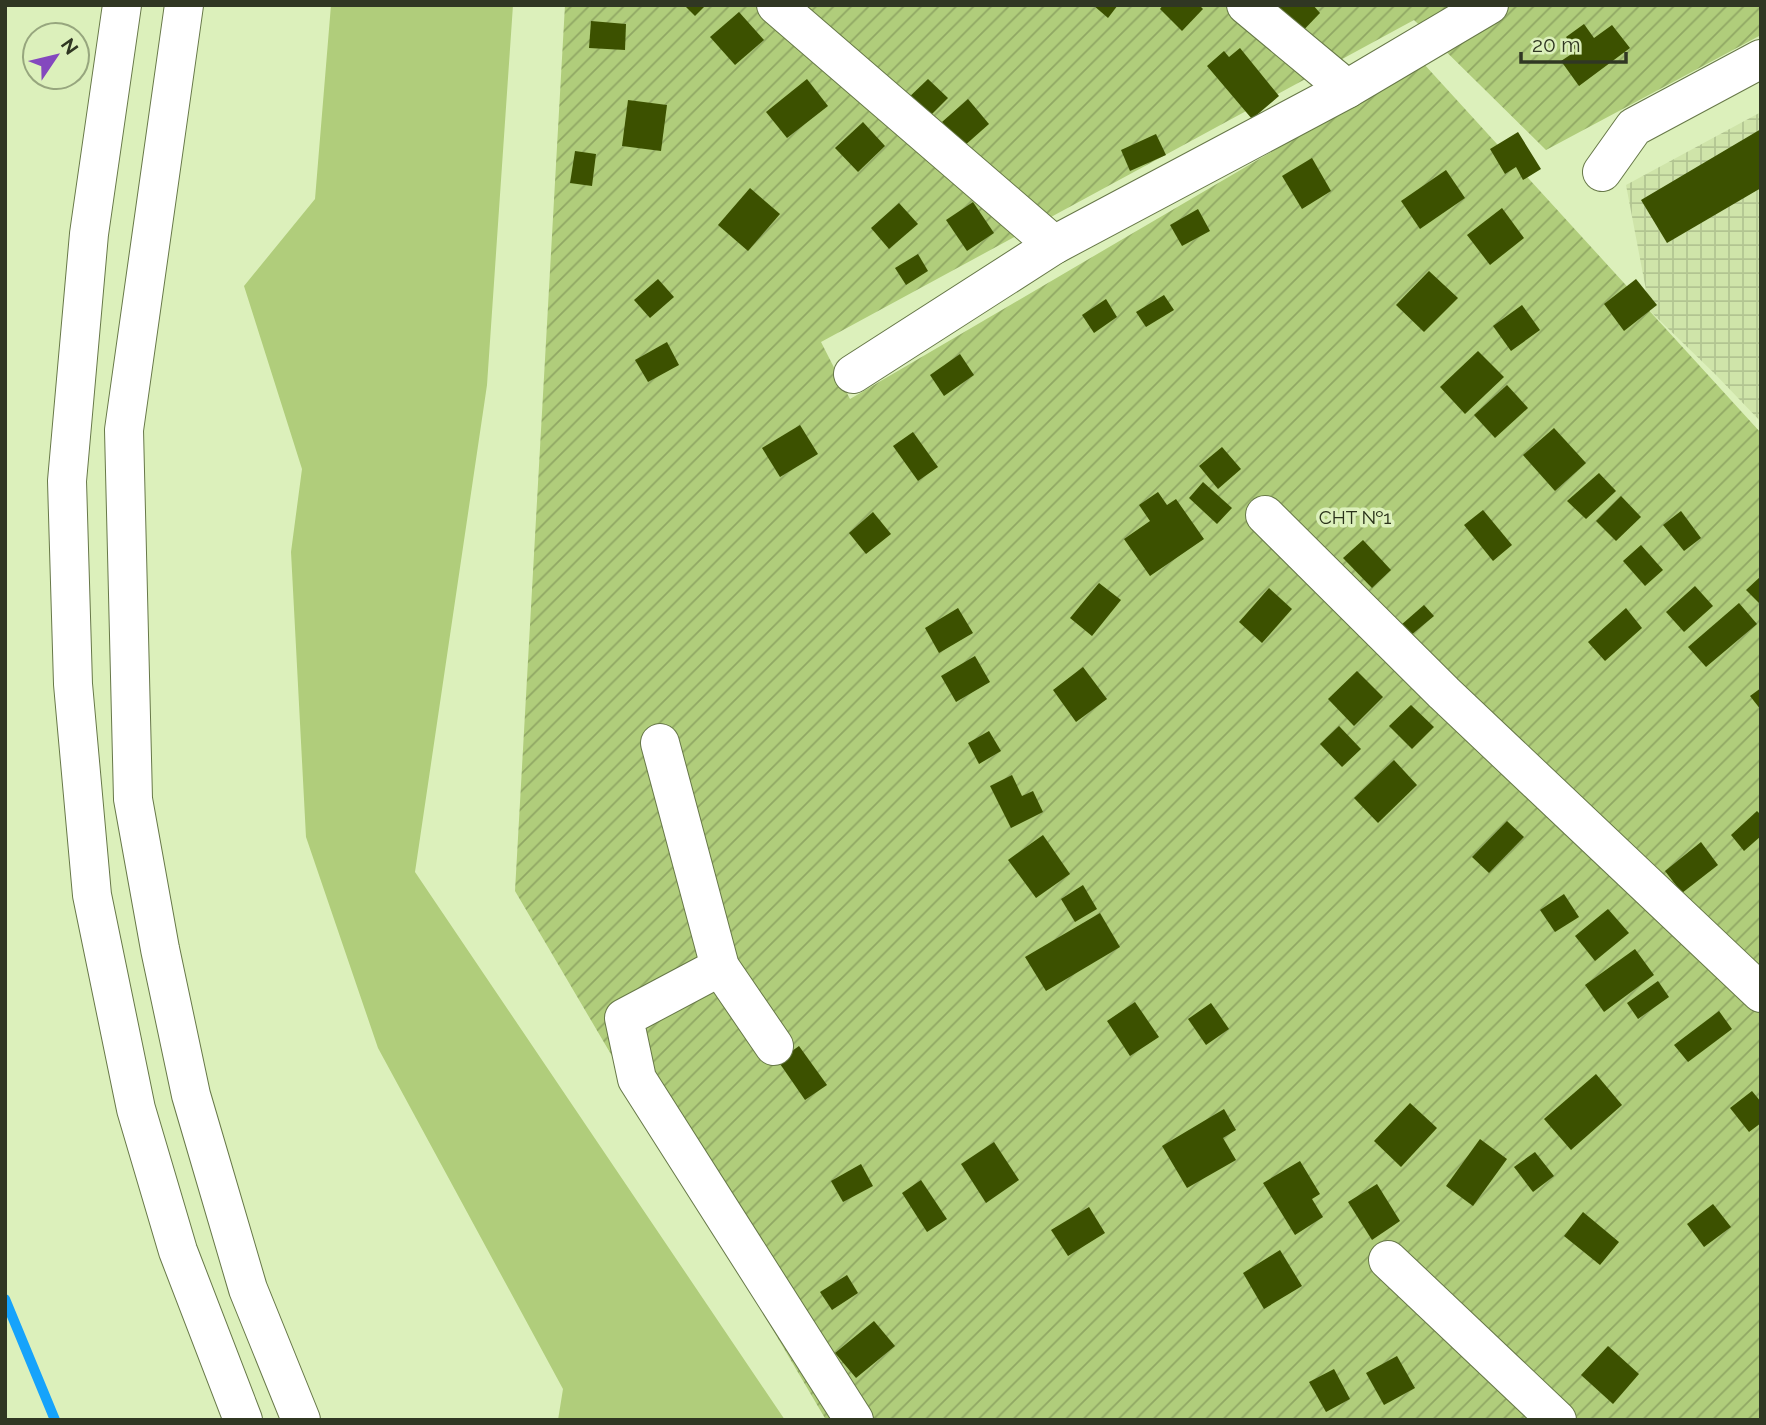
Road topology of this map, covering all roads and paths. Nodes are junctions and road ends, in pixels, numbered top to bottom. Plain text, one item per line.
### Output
1 (122, 5) edge
2 (184, 5) edge
3 (776, 5) edge
4 (1246, 5) edge
5 (1489, 5) edge
6 (1761, 58) edge
7 (1347, 89) junction
8 (1602, 172) dead end
9 (1054, 245) junction
10 (853, 374) dead end
11 (1265, 515) dead end
12 (660, 744) dead end
13 (720, 967) junction
14 (1761, 993) edge
15 (774, 1046) dead end
16 (1388, 1260) dead end
17 (243, 1420) edge
18 (301, 1420) edge
19 (855, 1420) edge
20 (1557, 1420) edge

1 - 17 main road
2 - 18 main road
3 - 9 main road
4 - 7 main road
5 - 7 main road
6 - 8 main road
7 - 9 main road
9 - 10 main road
11 - 14 main road
12 - 13 main road
13 - 15 main road
13 - 19 main road
16 - 20 main road

